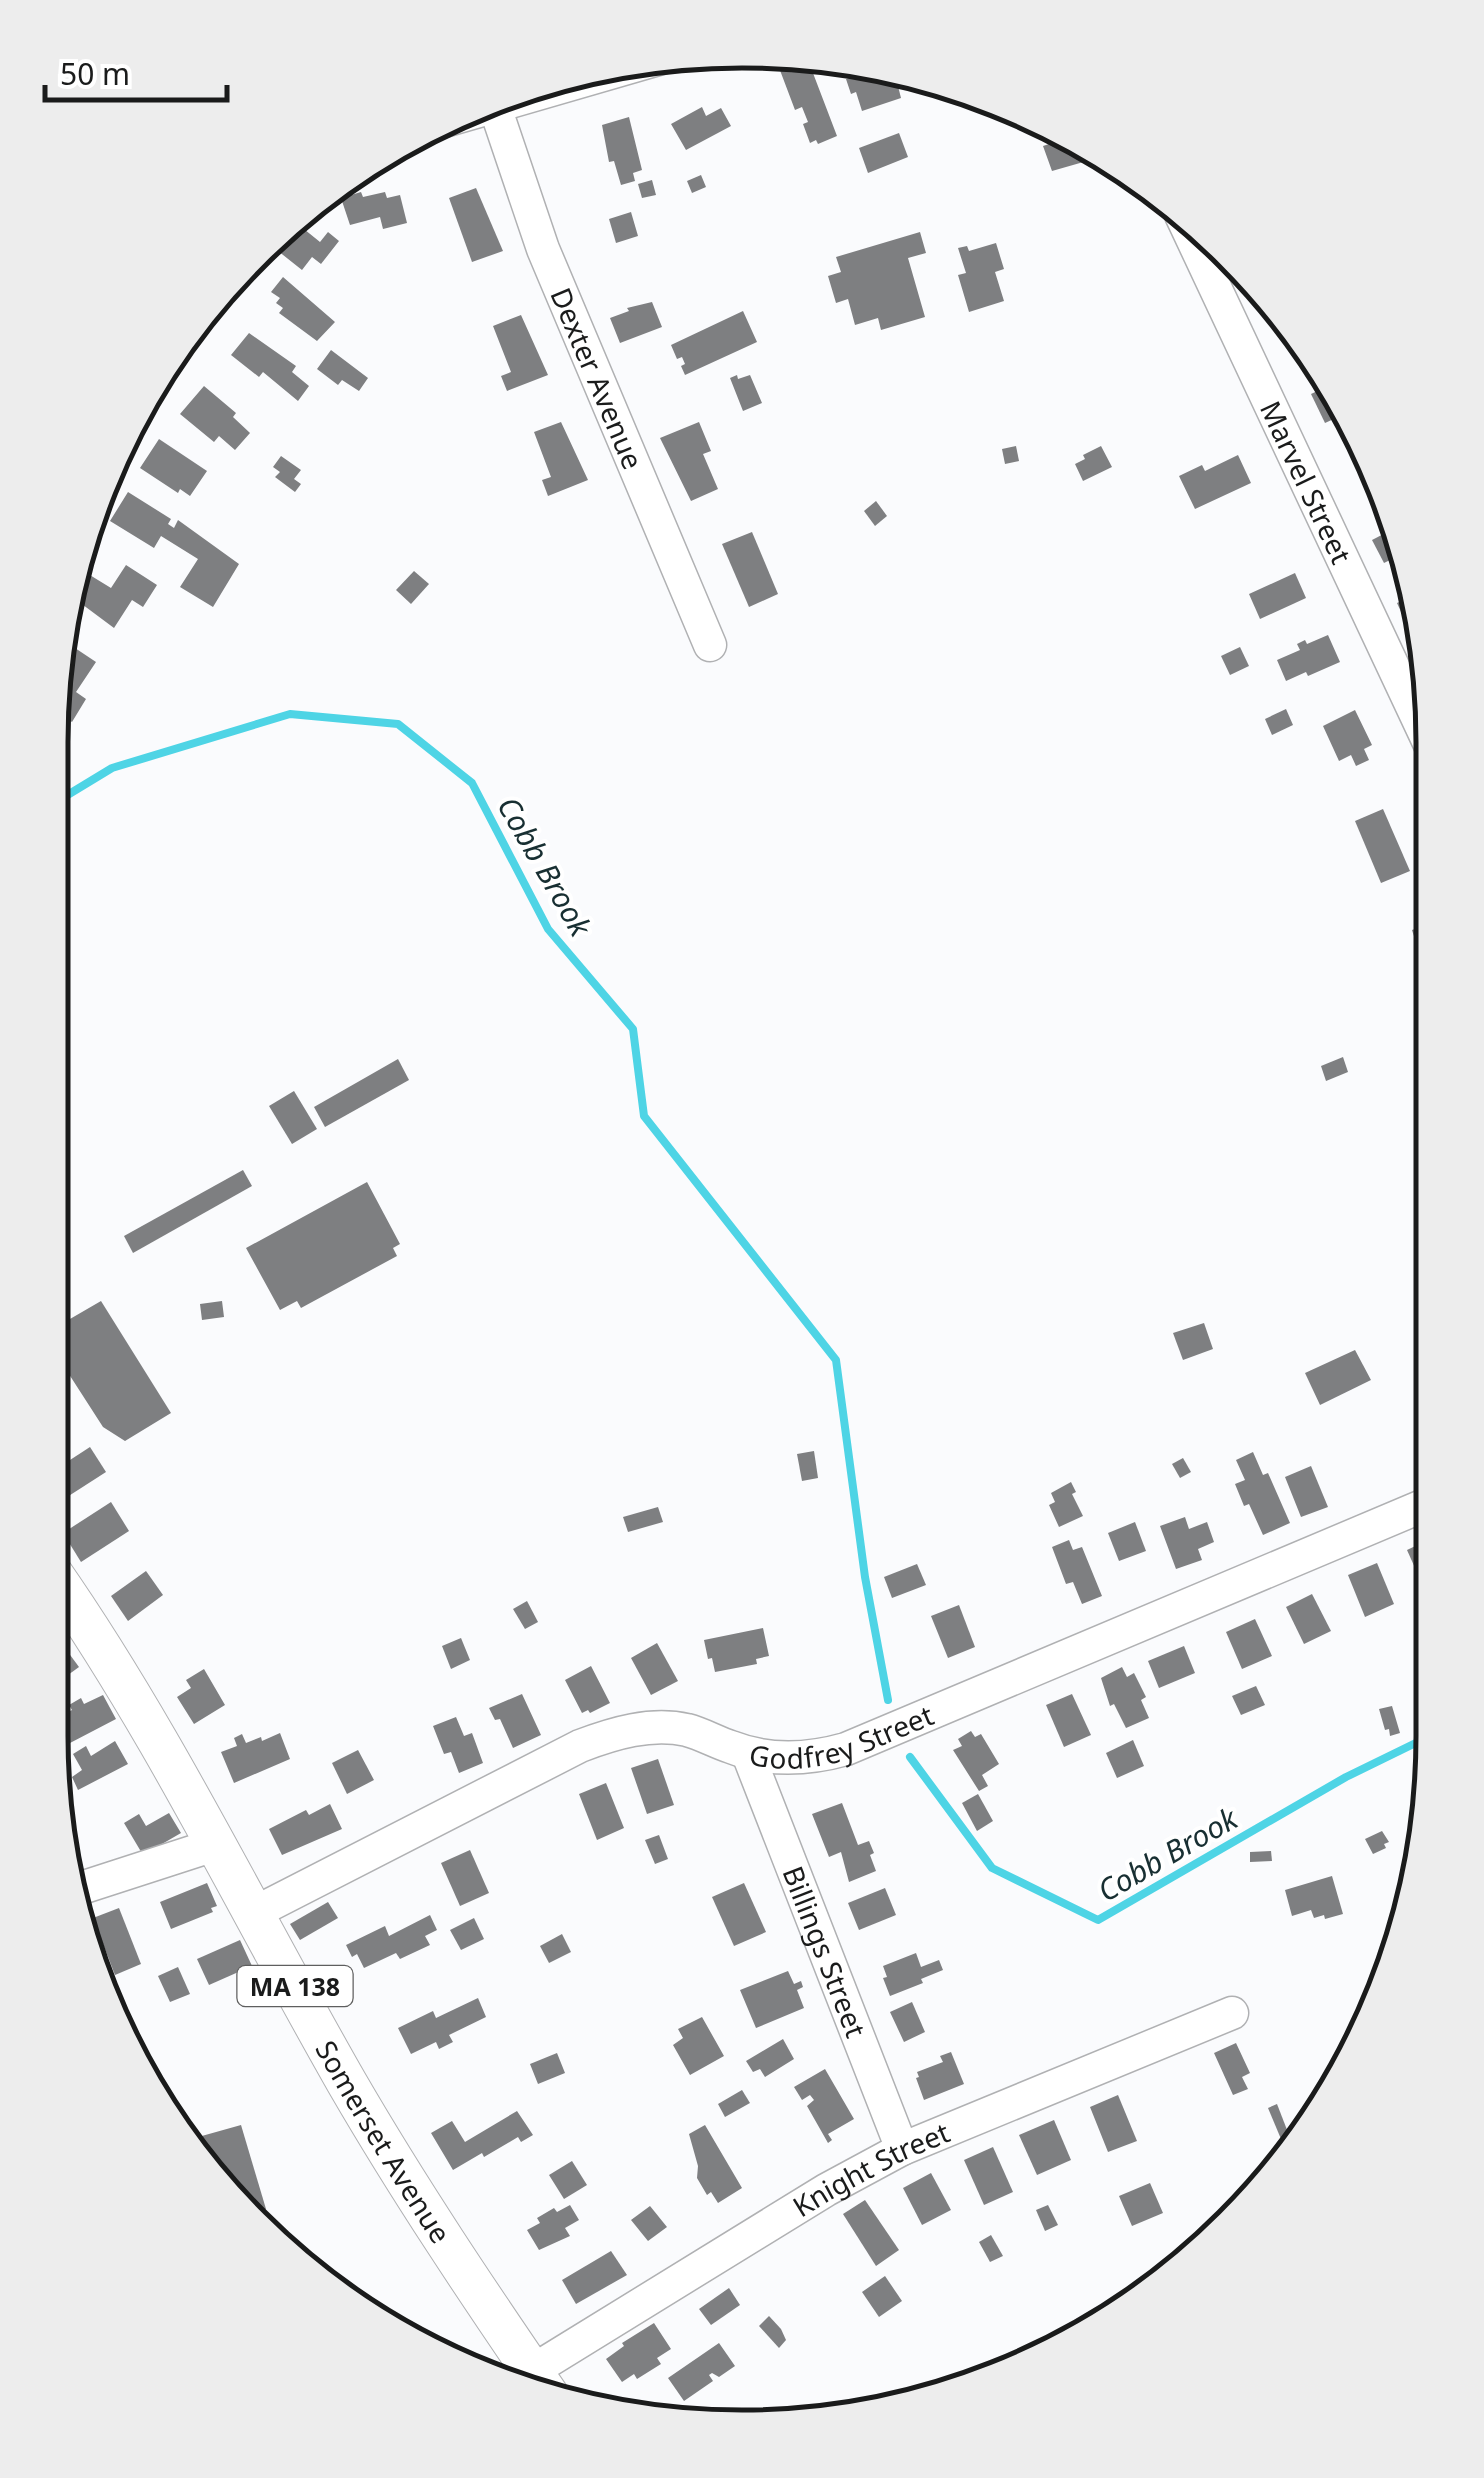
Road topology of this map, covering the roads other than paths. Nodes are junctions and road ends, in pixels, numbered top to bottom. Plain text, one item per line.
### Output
1 (477, 122) edge
2 (1195, 242) edge
3 (710, 645) dead end
4 (1415, 713) edge
5 (1416, 1509) edge
6 (68, 1598) edge
7 (748, 1754) junction
8 (214, 1845) junction
9 (84, 1887) edge
10 (254, 1912) junction
11 (1232, 2013) dead end
12 (902, 2149) junction
13 (537, 2379) edge
14 (544, 2381) edge

1 - 3 street, Dexter Avenue
2 - 4 street, Marvel Street
5 - 7 street, Godfrey Street
6 - 8 main road, Somerset Avenue / MA 138
7 - 10 street, Godfrey Street
7 - 12 street, Billings Street
8 - 9 street
8 - 10 main road, Somerset Avenue / MA 138
10 - 13 main road, Somerset Avenue / MA 138
11 - 12 street, Knight Street
12 - 14 street, Knight Street

